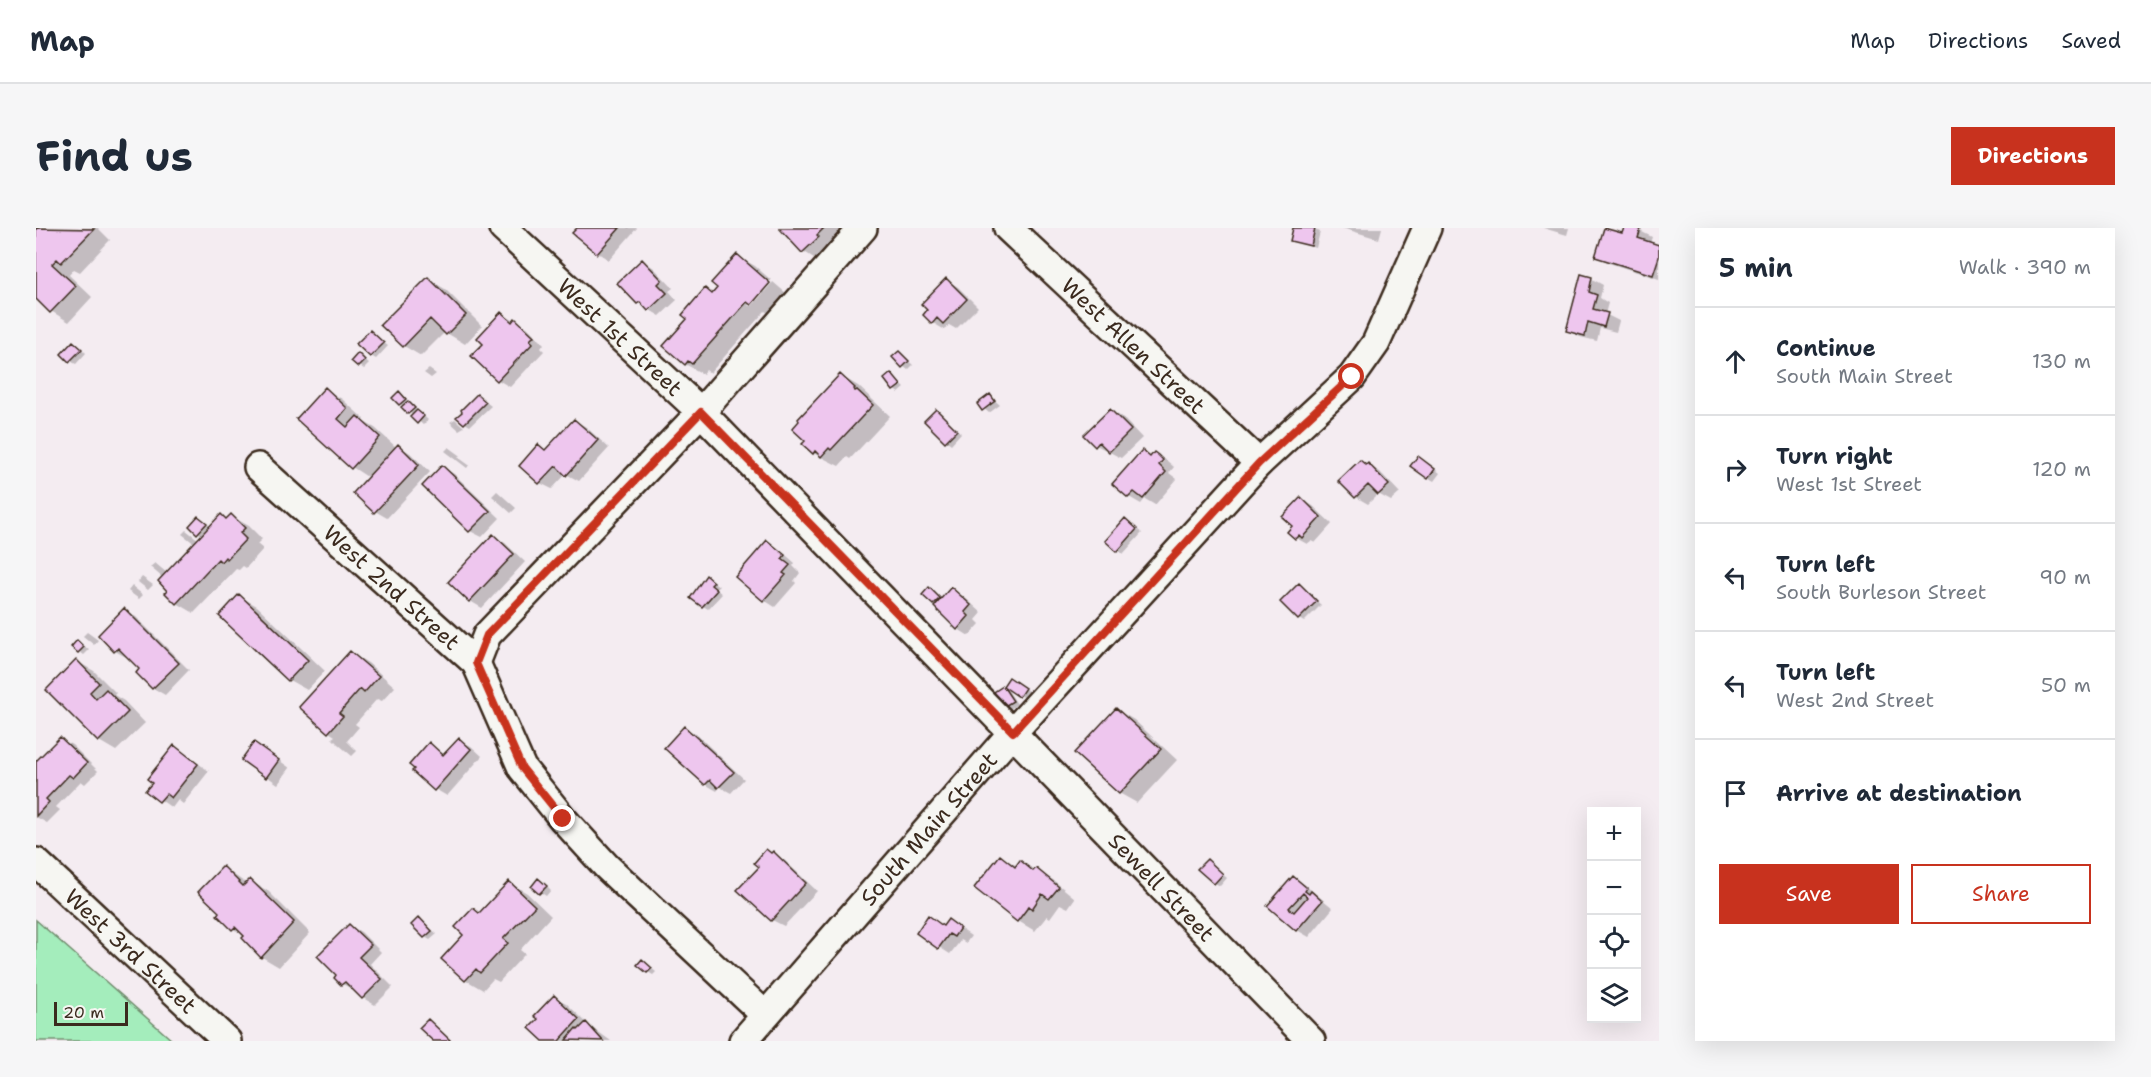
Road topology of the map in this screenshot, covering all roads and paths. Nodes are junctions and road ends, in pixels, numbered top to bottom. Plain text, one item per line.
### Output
1 (502, 228) edge
2 (863, 228) edge
3 (1008, 228) edge
4 (1427, 228) edge
5 (701, 412) junction
6 (1259, 463) junction
7 (258, 467) dead end
8 (476, 663) junction
9 (1013, 732) junction
10 (36, 862) edge
11 (765, 1015) junction
12 (227, 1041) edge
13 (743, 1041) edge
14 (1311, 1041) edge

1 - 5 street, West 1st Street
2 - 5 street
3 - 6 street, West Allen Street
4 - 6 street, South Main Street
5 - 8 street
5 - 9 street, West 1st Street
6 - 9 street, South Main Street
7 - 8 street, West 2nd Street
8 - 11 street, West 2nd Street
9 - 11 street, South Main Street
9 - 14 street, Sewell Street
10 - 12 street, West 3rd Street
11 - 13 street, South Main Street

